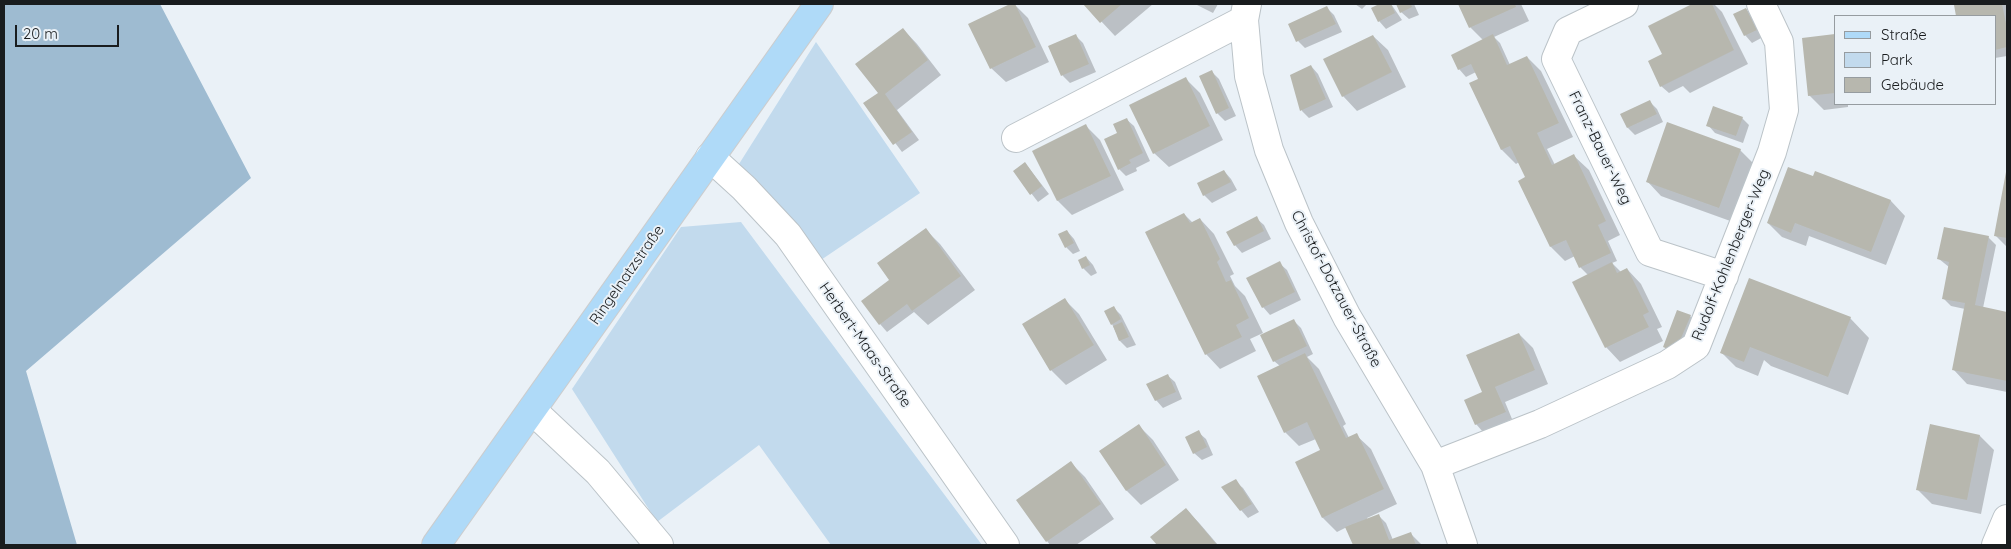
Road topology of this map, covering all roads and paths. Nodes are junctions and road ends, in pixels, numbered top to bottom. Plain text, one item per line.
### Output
1 (819, 4) edge
2 (1624, 4) edge
3 (1761, 4) edge
4 (1245, 12) edge
5 (1016, 138) dead end
6 (710, 157) junction
7 (1724, 276) junction
8 (532, 410) junction
9 (1435, 465) junction
10 (2007, 519) edge
11 (436, 545) edge
12 (659, 545) edge
13 (1005, 545) edge
14 (1463, 545) edge
15 (1996, 545) edge

1 - 6 main road, Ringelnatzstraße
2 - 7 street, Franz-Bauer-Weg
3 - 7 street, Rudolf-Kohlenberger-Weg
4 - 5 street, Christof-Dotzauer-Straße
4 - 9 street, Christof-Dotzauer-Straße
6 - 8 main road, Ringelnatzstraße
6 - 13 street, Herbert-Maas-Straße
7 - 9 street, Rudolf-Kohlenberger-Weg
8 - 11 main road, Ringelnatzstraße
8 - 12 street
9 - 14 street, Christof-Dotzauer-Straße
10 - 15 street

